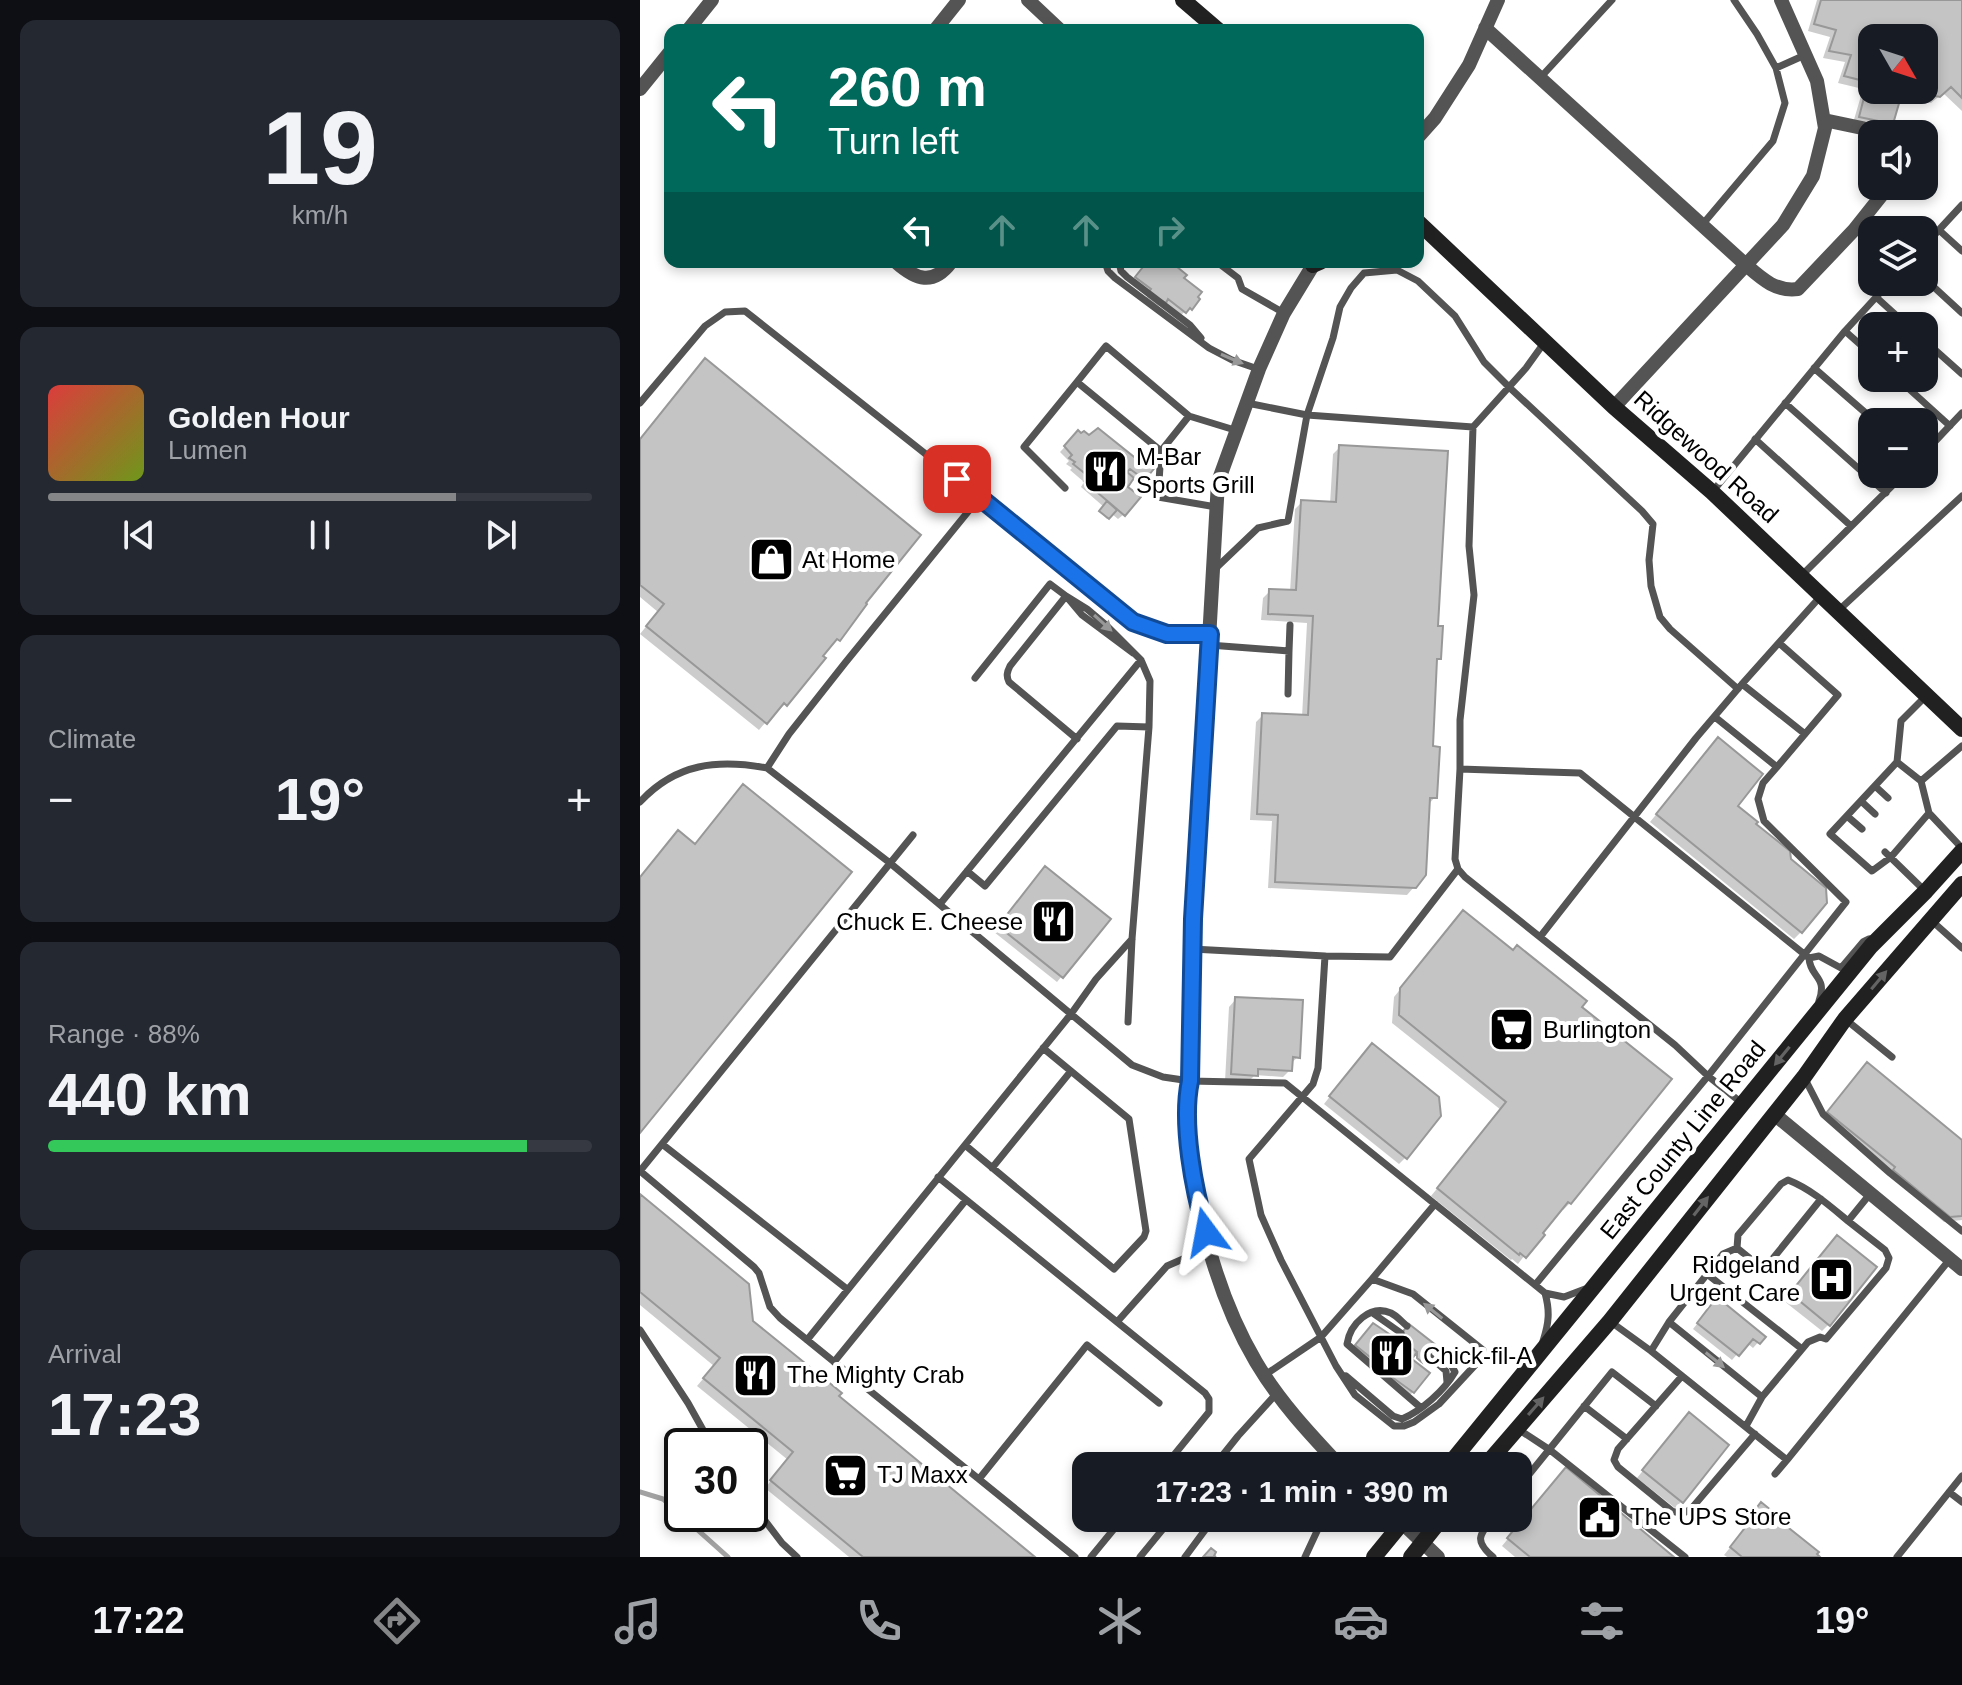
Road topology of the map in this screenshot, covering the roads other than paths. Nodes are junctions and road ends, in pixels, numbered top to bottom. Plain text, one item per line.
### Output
1 (712, 0) edge
2 (959, 0) edge
3 (1028, 0) edge
4 (1055, 0) edge
5 (1183, 0) edge
6 (1498, 0) edge
7 (1612, 0) edge
8 (1734, 0) edge
9 (1781, 0) edge
10 (1043, 14) junction
11 (693, 24) edge
12 (940, 24) edge
13 (1054, 24) edge
14 (1211, 24) edge
15 (1485, 28) junction
16 (1805, 55) junction
17 (664, 59) edge
18 (1776, 68) junction
19 (1540, 78) junction
20 (640, 89) edge
21 (1824, 120) junction
22 (1858, 127) edge
23 (1424, 130) edge
24 (1878, 200) edge
25 (1962, 205) edge
26 (1702, 225) junction
27 (1424, 228) edge
28 (1939, 230) joint
29 (1424, 244) edge
30 (1445, 247) junction
31 (1962, 251) edge
32 (1746, 265) junction
33 (903, 268) edge
34 (947, 268) edge
35 (1107, 268) edge
36 (1120, 268) edge
37 (1225, 268) edge
38 (1312, 268) edge
39 (1938, 291) edge
40 (1876, 297) joint
41 (1893, 312) edge
42 (1284, 313) junction
43 (1962, 313) edge
44 (1845, 331) junction
45 (1545, 341) junction
46 (1858, 343) edge
47 (1209, 348) junction
48 (1938, 353) edge
49 (1814, 368) junction
50 (1259, 369) junction
51 (1962, 374) edge
52 (1077, 382) junction
53 (1510, 388) junction
54 (1912, 392) edge
55 (640, 403) edge
56 (1247, 403) junction
57 (1785, 403) junction
58 (1614, 407) junction
59 (1860, 408) edge
60 (1962, 413) edge
61 (1307, 415) junction
62 (1189, 416) junction
63 (1950, 426) junction
64 (1473, 427) junction
65 (1238, 431) junction
66 (1938, 438) edge
67 (1755, 439) junction
68 (1161, 451) junction
69 (1065, 488) dead end
70 (1891, 488) edge
71 (1712, 492) junction
72 (1886, 493) junction
73 (1962, 496) edge
74 (980, 497) junction
75 (1216, 507) junction
76 (1851, 526) junction
77 (1212, 572) junction
78 (1801, 576) junction
79 (1066, 596) junction
80 (1822, 596) junction
81 (1837, 611) junction
82 (1290, 625) dead end
83 (1210, 640) junction
84 (1779, 643) junction
85 (1289, 651) junction
86 (1141, 660) junction
87 (975, 678) dead end
88 (1740, 686) junction
89 (1288, 694) dead end
90 (1927, 695) junction
91 (1715, 717) junction
92 (1961, 725) edge
93 (1149, 727) junction
94 (1805, 734) junction
95 (1077, 739) junction
96 (1962, 746) edge
97 (1897, 762) junction
98 (1777, 767) junction
99 (767, 768) junction
100 (1460, 769) junction
101 (1921, 781) junction
102 (1875, 786) junction
103 (1888, 798) dead end
104 (1861, 801) junction
105 (640, 802) edge
106 (1929, 813) junction
107 (1875, 814) dead end
108 (1847, 816) junction
109 (1636, 817) junction
110 (1862, 829) dead end
111 (913, 835) dead end
112 (1962, 849) edge
113 (1888, 854) junction
114 (890, 863) junction
115 (1458, 869) junction
116 (967, 871) junction
117 (1962, 884) edge
118 (1926, 891) junction
119 (940, 904) junction
120 (1930, 920) junction
121 (1885, 931) junction
122 (1540, 937) junction
123 (1132, 939) junction
124 (1962, 948) edge
125 (1192, 949) junction
126 (1325, 956) junction
127 (1807, 956) junction
128 (1071, 1014) junction
129 (1812, 1019) junction
130 (1845, 1019) junction
131 (1128, 1022) dead end
132 (1043, 1048) junction
133 (1892, 1057) dead end
134 (1071, 1071) junction
135 (1708, 1076) junction
136 (1804, 1077) junction
137 (1190, 1081) junction
138 (1301, 1096) junction
139 (1743, 1104) junction
140 (1774, 1114) junction
141 (662, 1144) junction
142 (965, 1145) junction
143 (992, 1168) junction
144 (640, 1171) edge
145 (938, 1177) junction
146 (1870, 1194) junction
147 (1821, 1199) junction
148 (966, 1200) junction
149 (1435, 1204) junction
150 (1848, 1221) junction
151 (1962, 1231) edge
152 (1210, 1248) junction
153 (1737, 1248) junction
154 (1950, 1259) junction
155 (1962, 1269) edge
156 (1608, 1272) junction
157 (1707, 1274) junction
158 (1372, 1279) junction
159 (1535, 1285) junction
160 (847, 1289) junction
161 (1545, 1293) junction
162 (1370, 1313) junction
163 (1610, 1321) junction
164 (1117, 1322) junction
165 (1669, 1322) junction
166 (1407, 1326) dead end
167 (640, 1330) edge
168 (1401, 1333) dead end
169 (1321, 1337) junction
170 (807, 1340) junction
171 (1802, 1349) junction
172 (1651, 1351) junction
173 (1432, 1352) dead end
174 (1536, 1358) junction
175 (834, 1362) junction
176 (1336, 1366) junction
177 (1265, 1375) junction
178 (1682, 1376) junction
179 (1277, 1393) junction
180 (1762, 1397) junction
181 (1159, 1403) dead end
182 (1584, 1406) junction
183 (1656, 1406) junction
184 (1420, 1407) junction
185 (1746, 1426) junction
186 (702, 1428) edge
187 (1517, 1428) junction
188 (1755, 1434) junction
189 (1627, 1439) junction
190 (1550, 1450) junction
191 (1176, 1452) edge
192 (1225, 1452) edge
193 (1327, 1452) edge
194 (1459, 1452) edge
195 (1497, 1452) edge
196 (1787, 1460) junction
197 (1532, 1471) edge
198 (1775, 1474) dead end
199 (1962, 1476) edge
200 (979, 1479) junction
201 (1949, 1492) junction
202 (1962, 1502) edge
203 (768, 1525) edge
204 (1112, 1532) edge
205 (1161, 1532) edge
206 (1204, 1532) edge
207 (1317, 1532) edge
208 (1393, 1532) edge
209 (1412, 1532) edge
210 (1431, 1532) edge
211 (1483, 1532) edge
212 (1422, 1543) junction
213 (797, 1557) edge
214 (1075, 1557) edge
215 (1091, 1557) edge
216 (1140, 1557) edge
217 (1185, 1557) edge
218 (1305, 1557) edge
219 (1374, 1557) edge
220 (1411, 1557) edge
221 (1438, 1557) edge
222 (1493, 1557) edge
223 (1685, 1557) edge
224 (1897, 1557) edge

1 - 11 street
2 - 12 street
3 - 10 street
4 - 10 street
5 - 14 main road
6 - 15 street
7 - 19 lane
8 - 18 lane
9 - 16 street
10 - 13 street
15 - 19 street
15 - 23 street
16 - 18 lane
16 - 21 street
17 - 20 street
18 - 26 lane
19 - 26 street
21 - 22 street
21 - 32 street
24 - 32 street
25 - 28 lane
26 - 32 street
27 - 30 main road, Ridgewood Road
28 - 31 lane
29 - 30 main road
30 - 45 main road, Ridgewood Road
32 - 58 street
33 - 34 street
35 - 47 lane
36 - 47 lane
37 - 42 lane
38 - 42 street
39 - 43 lane
40 - 41 lane
40 - 44 lane
42 - 50 street
44 - 46 lane
44 - 49 lane
45 - 53 lane
45 - 58 main road, Ridgewood Road
47 -> 50 lane
48 - 51 lane
49 - 57 lane
49 - 59 lane
50 - 56 street
52 - 62 lane
52 - 68 lane
52 - 69 lane
53 - 61 lane
53 - 64 lane
53 - 88 lane
54 - 63 lane
55 - 74 lane
56 - 61 lane
56 - 65 street
57 - 67 lane
57 - 72 lane
58 - 71 main road, Ridgewood Road
60 - 63 lane
61 - 64 lane
61 - 77 lane
62 - 65 lane
62 - 68 lane
63 - 66 lane
64 - 100 lane
65 - 75 street
67 - 71 lane
67 - 76 lane
68 - 75 lane
70 - 72 lane
71 - 78 main road, Ridgewood Road
72 - 76 lane
73 - 81 lane
74 - 83 lane
74 - 99 lane
75 - 77 street
76 - 78 lane
77 - 83 street
78 - 80 main road, Ridgewood Road
79 - 86 lane
79 - 87 lane
79 - 95 lane
80 - 81 main road, Ridgewood Road
80 - 84 lane
81 - 90 main road, Ridgewood Road
82 - 85 lane
83 - 85 lane
83 - 125 street
84 - 88 lane
84 - 94 lane
85 - 89 lane
86 - 93 lane
86 - 95 lane
88 - 91 lane
88 - 94 lane
90 - 92 main road, Ridgewood Road
90 - 97 lane
91 - 98 lane
91 - 109 lane
93 - 116 lane
93 - 123 lane
94 - 98 lane
95 - 116 lane
96 - 101 lane
97 - 101 lane
97 - 102 lane
98 - 127 lane
99 - 105 lane
99 - 114 lane
100 - 109 lane
100 - 115 lane
101 - 106 lane
102 - 103 lane
102 - 104 lane
104 - 107 lane
104 - 108 lane
106 - 112 lane
106 - 113 lane
108 - 110 lane
108 - 113 lane
109 - 122 lane
109 - 127 lane
111 - 114 lane
112 - 118 main road, East County Line Road
113 - 118 lane
114 - 119 lane
114 - 141 lane
115 - 122 lane
115 - 126 lane
116 - 119 lane
117 - 120 main road
118 - 121 main road, East County Line Road
119 - 128 lane
120 - 124 lane
130 -> 120 main road
121 - 127 lane
121 - 129 main road, East County Line Road
122 - 135 lane
123 - 128 lane
123 - 131 lane
125 - 126 lane
125 - 137 street
126 - 138 lane
127 - 129 lane
127 - 135 lane
128 - 132 lane
128 - 137 lane
129 -> 139 main road, East County Line Road
130 - 133 lane
130 - 136 main road
132 - 134 lane
132 - 142 lane
134 - 143 lane
134 - 143 lane
135 - 139 lane
135 - 159 lane
136 - 140 main road
136 - 151 lane
137 - 138 lane
137 - 152 street
138 - 149 lane
138 - 169 lane
139 - 156 main road, East County Line Road
140 - 146 street
163 -> 140 main road
141 - 144 lane
141 - 160 lane
142 - 143 lane
142 - 145 lane
144 - 170 lane
145 - 148 lane
145 - 160 lane
146 - 150 lane
146 - 154 street
147 - 150 lane
147 - 153 lane
147 - 153 lane
148 - 164 lane
148 - 175 lane
149 - 158 lane
149 - 159 lane
150 - 171 lane
152 - 164 lane
152 - 177 street
153 - 157 lane
154 - 155 street
154 - 196 lane
156 - 161 lane
156 - 174 main road, East County Line Road
157 - 165 lane
157 - 171 lane
158 - 169 lane
176 -> 158 lane
159 - 161 lane
160 - 170 lane
161 - 174 lane
162 - 166 lane
162 - 168 lane
162 - 184 lane
163 - 172 lane
187 -> 163 main road
164 - 191 lane
165 - 172 lane
165 -> 180 lane
167 - 186 lane
169 - 176 lane
169 - 177 lane
170 - 175 lane
171 - 180 lane
172 - 178 lane
173 - 184 lane
174 - 194 main road, East County Line Road
175 - 200 lane
176 - 184 lane
177 - 179 street
178 - 183 lane
178 - 185 lane
179 - 192 lane
179 - 193 street
180 - 185 lane
181 - 200 lane
182 - 183 lane
182 - 189 lane
182 - 190 lane
183 - 189 lane
185 - 188 lane
187 - 190 lane
187 - 195 main road
188 - 189 lane
188 - 196 lane
190 - 197 lane
190 - 223 lane
196 - 198 lane
199 - 201 lane
200 - 214 lane
201 - 202 lane
201 - 224 lane
203 - 213 lane
204 - 215 lane
205 - 216 lane
206 - 217 lane
207 - 218 lane
208 - 219 main road
209 - 212 street
210 - 212 main road
211 - 222 lane
212 - 220 main road
212 - 221 street

